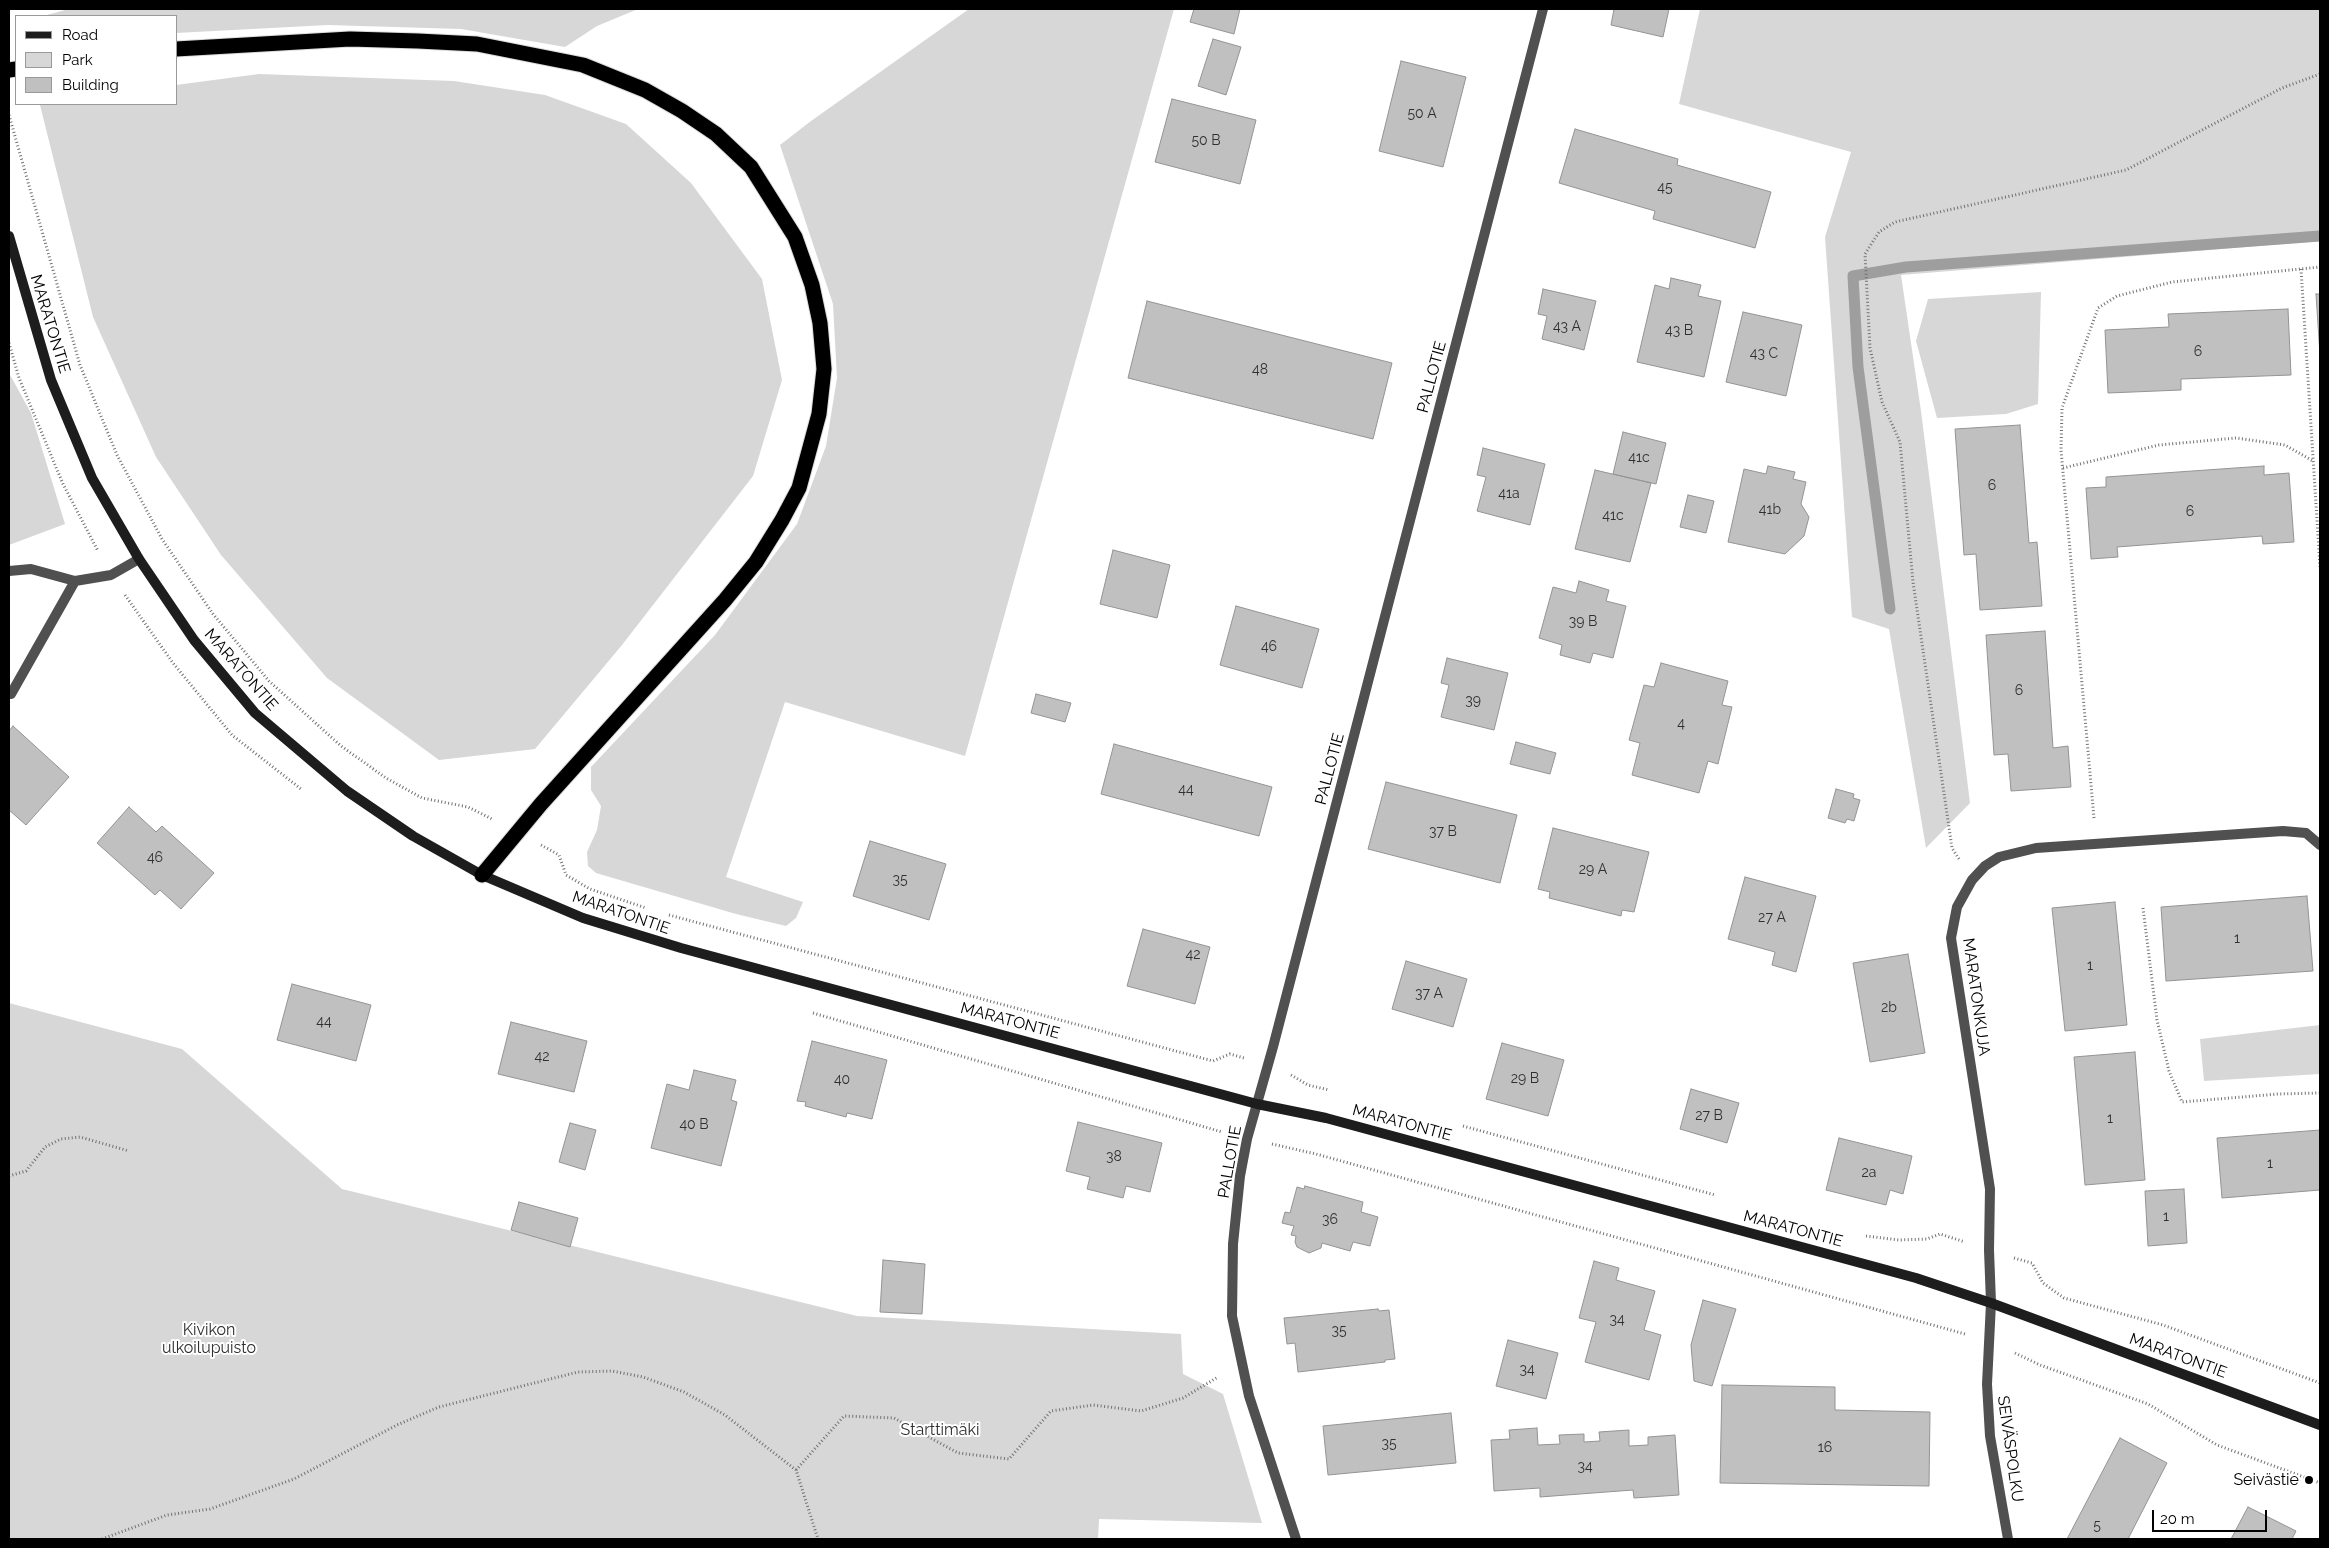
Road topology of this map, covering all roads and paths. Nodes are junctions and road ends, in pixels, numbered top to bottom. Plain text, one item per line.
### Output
1 (1543, 9) edge
2 (178, 49) edge
3 (2320, 74) edge
4 (9, 116) edge
5 (9, 236) edge
6 (2320, 268) edge
7 (2301, 269) junction
8 (2313, 461) junction
9 (2063, 468) junction
10 (2320, 487) edge
11 (2315, 488) junction
12 (139, 559) junction
13 (2320, 567) edge
14 (9, 571) edge
15 (75, 581) junction
16 (11, 694) dead end
17 (468, 807) dead end
18 (2096, 844) junction
19 (2320, 845) edge
20 (559, 855) dead end
21 (482, 875) junction
22 (1972, 880) junction
23 (2143, 908) dead end
24 (649, 909) dead end
25 (667, 914) dead end
26 (1230, 1054) dead end
27 (1290, 1074) dead end
28 (1332, 1091) dead end
29 (2320, 1093) edge
30 (1258, 1104) junction
31 (1454, 1124) dead end
32 (1276, 1146) dead end
33 (129, 1151) dead end
34 (9, 1176) edge
35 (1720, 1196) dead end
36 (1940, 1234) dead end
37 (1861, 1235) dead end
38 (2032, 1263) dead end
39 (1991, 1303) junction
40 (1988, 1341) junction
41 (1241, 1363) junction
42 (2320, 1384) edge
43 (2320, 1425) edge
44 (796, 1470) junction
45 (2320, 1483) edge
46 (102, 1539) edge
47 (818, 1539) edge
48 (1296, 1539) edge
49 (2008, 1539) edge

1 - 30 street, PALLOTIE
2 - 21 highway
3 - 22 path
4 - 17 path
5 - 12 main road, MARATONTIE
6 - 7 path
7 - 8 path
7 - 9 path
8 - 9 path
8 - 11 path
9 - 18 path
10 - 11 path
11 - 13 path
12 - 15 street
12 - 21 main road, MARATONTIE
14 - 15 street
15 - 16 street
18 - 19 street, MARATONKUJA
18 - 22 street, MARATONKUJA
20 - 24 path
21 - 30 main road, MARATONTIE
22 - 39 street, MARATONKUJA
23 - 29 path
25 - 26 path
27 - 28 path
30 - 39 main road, MARATONTIE
30 - 41 street, PALLOTIE
31 - 35 path
32 - 40 path
33 - 34 path
36 - 37 path
38 - 42 path
39 - 40 street, SEIVÄSPOLKU
39 - 43 main road, MARATONTIE
40 - 45 path
40 - 49 street, SEIVÄSPOLKU
41 - 44 path
41 - 48 street, PALLOTIE
44 - 46 path
44 - 47 path

